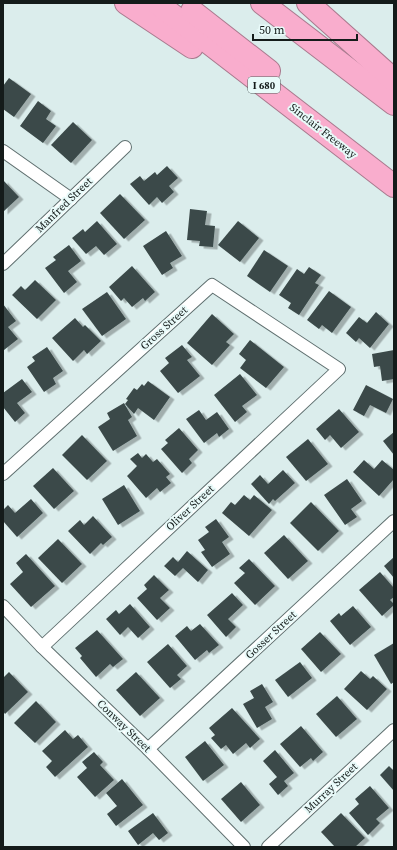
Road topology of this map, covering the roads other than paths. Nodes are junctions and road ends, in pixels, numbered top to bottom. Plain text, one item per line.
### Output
1 (126, 3) edge
2 (157, 3) edge
3 (181, 3) edge
4 (262, 3) edge
5 (308, 3) edge
6 (394, 80) edge
7 (394, 104) edge
8 (125, 147) dead end
9 (3, 151) edge
10 (371, 168) junction
11 (394, 168) edge
12 (394, 186) edge
13 (71, 199) junction
14 (3, 264) edge
15 (339, 369) joint
16 (3, 474) edge
17 (394, 521) edge
18 (3, 606) edge
19 (42, 647) junction
20 (394, 730) edge
21 (148, 749) junction
22 (244, 847) edge
23 (268, 847) edge

1 - 10 highway
2 - 10 highway, Sinclair Freeway / I 680
3 - 11 highway, I 680
4 - 7 highway
5 - 6 highway
8 - 13 street, Manfred Street
9 - 13 street
10 - 12 highway, Sinclair Freeway / I 680
13 - 14 street, Manfred Street
15 - 16 street, Gross Street
15 - 19 street, Oliver Street
17 - 21 street, Gosser Street
18 - 19 street, Conway Street
19 - 21 street, Conway Street
20 - 23 street, Murray Street
21 - 22 street, Conway Street

